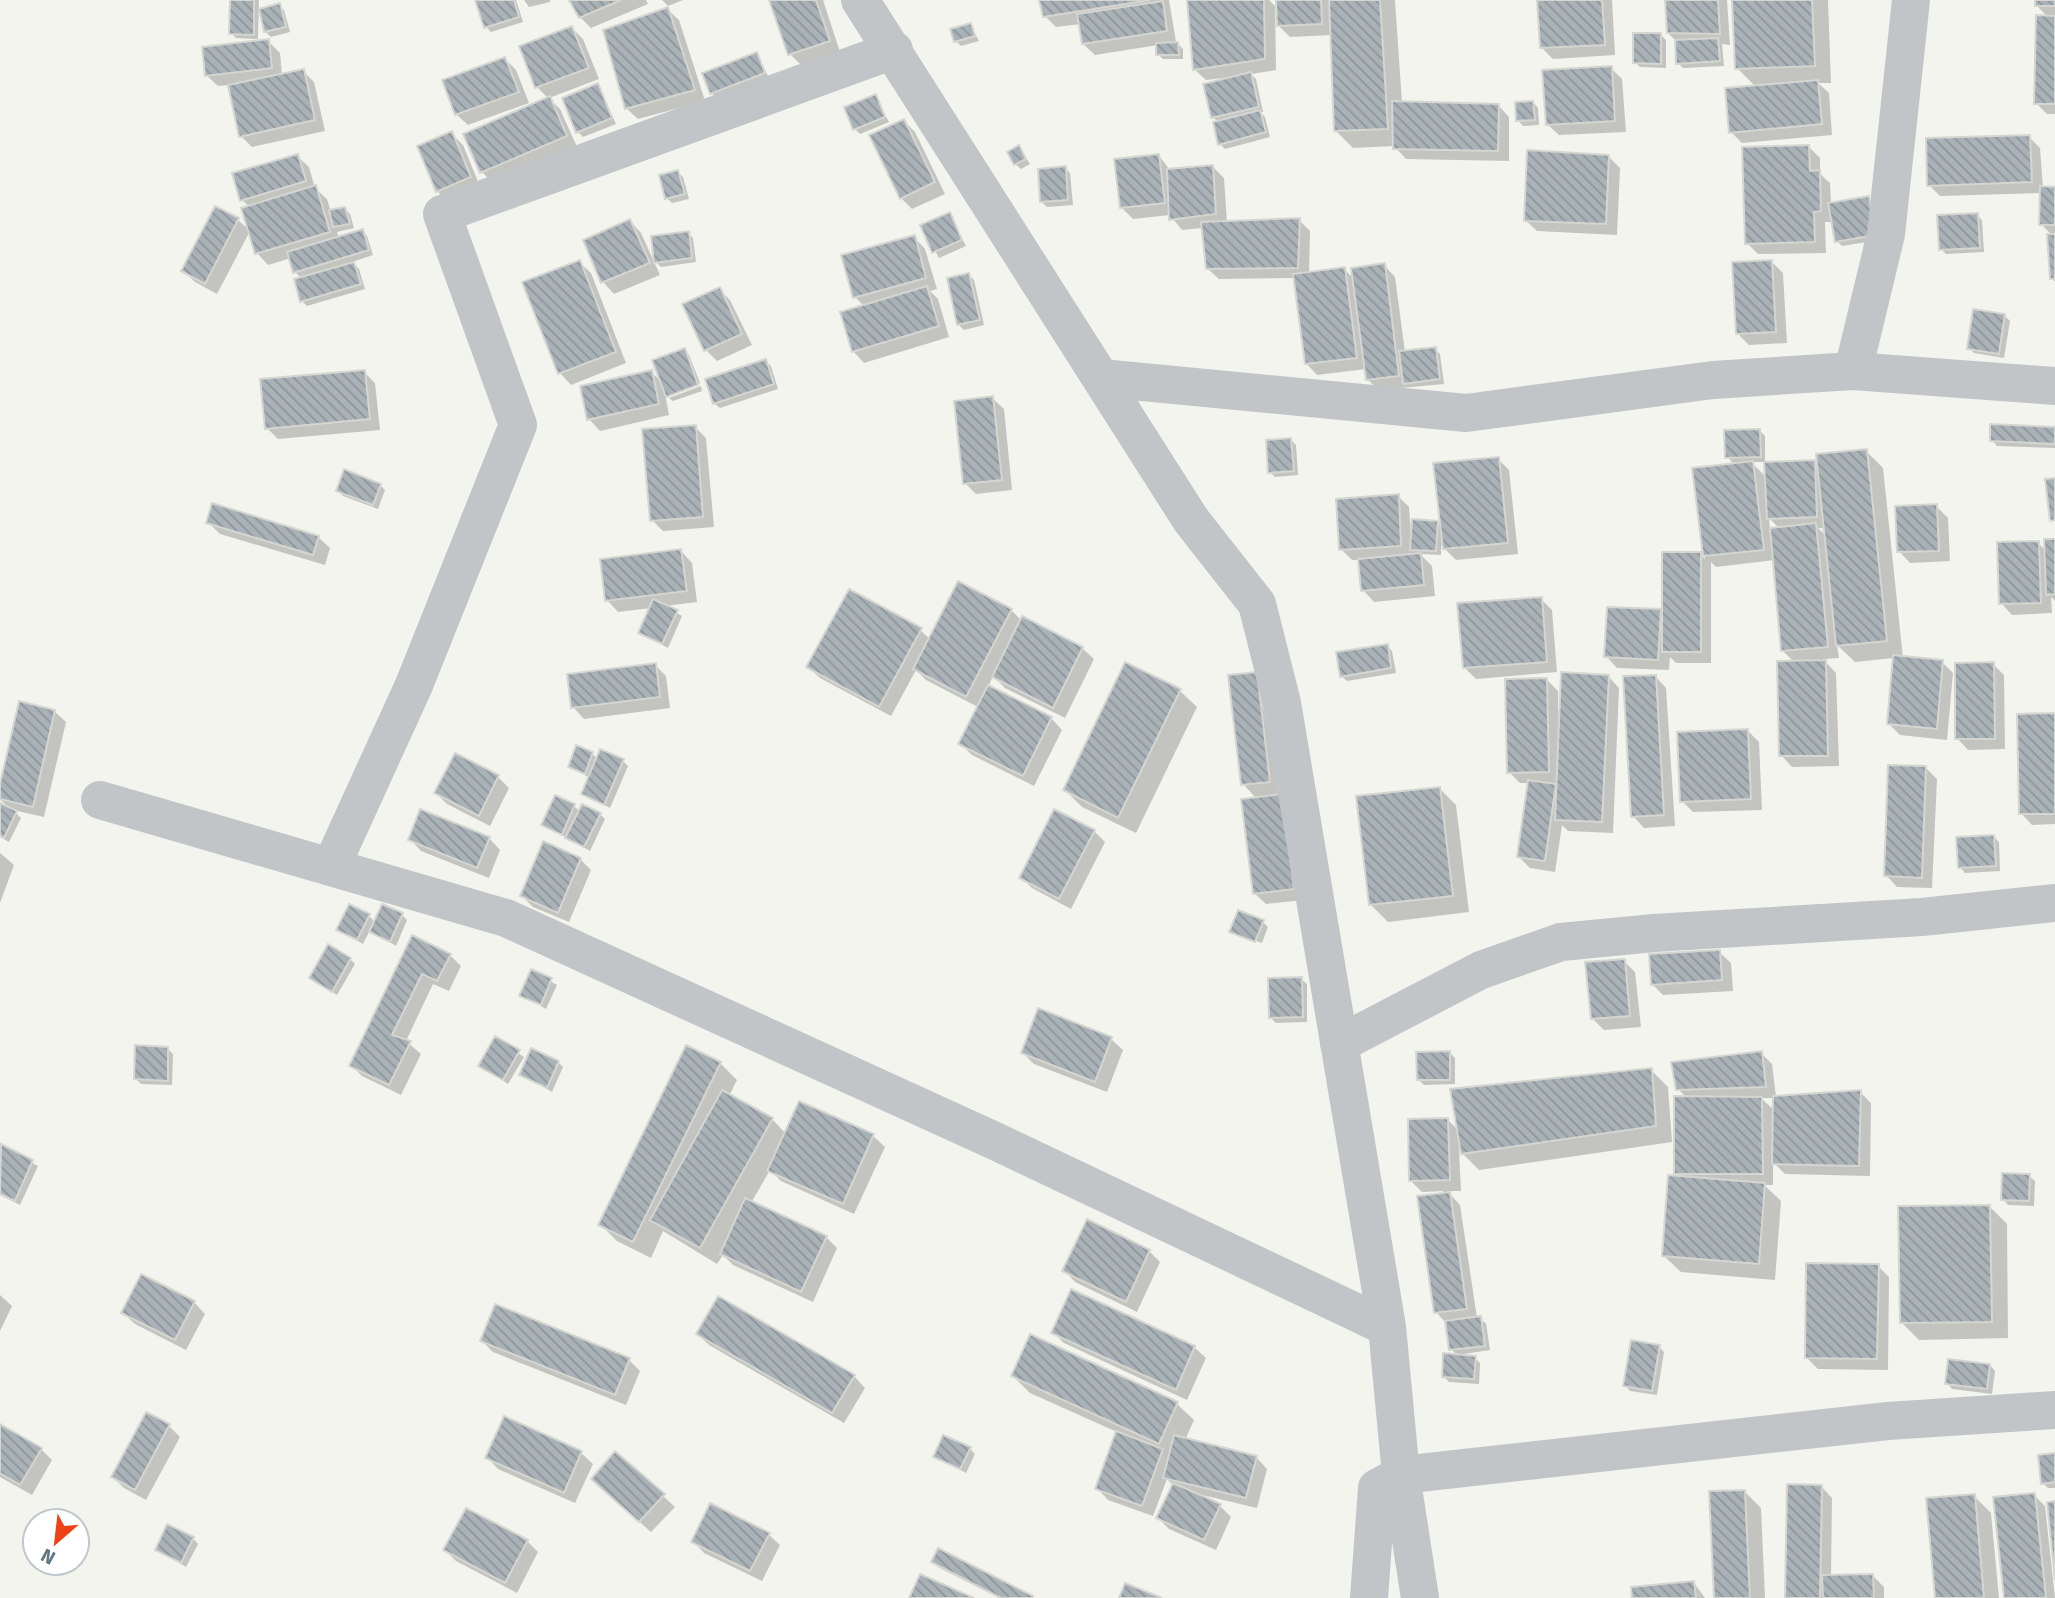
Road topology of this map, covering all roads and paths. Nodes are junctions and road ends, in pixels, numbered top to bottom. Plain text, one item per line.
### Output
1 (860, 0) edge
2 (1911, 0) edge
3 (894, 50) junction
4 (1853, 371) junction
5 (1101, 378) junction
6 (2055, 386) edge
7 (100, 800) dead end
8 (331, 867) junction
9 (2055, 903) edge
10 (1339, 1044) junction
11 (1387, 1327) junction
12 (2055, 1410) edge
13 (1401, 1475) junction
14 (1369, 1598) edge
15 (1420, 1598) edge

1 - 3 street
2 - 4 street
3 - 5 street
3 - 8 street
4 - 5 street
4 - 6 street
5 - 10 street
7 - 8 street
8 - 11 street
9 - 10 street
10 - 11 street
11 - 13 street
12 - 13 street
13 - 14 street
13 - 15 street

